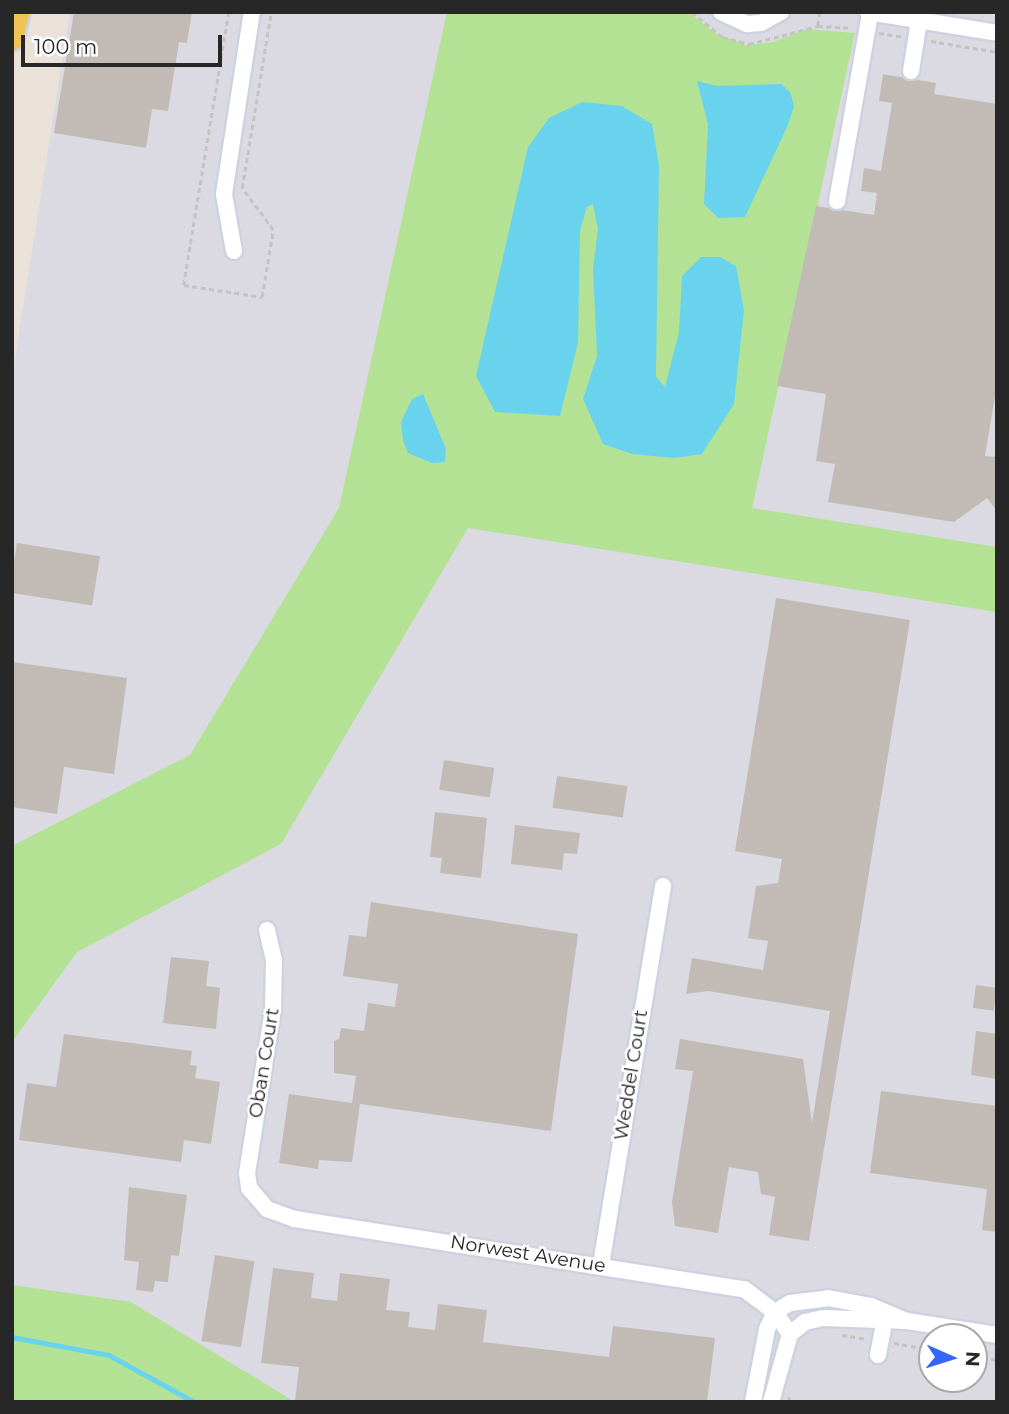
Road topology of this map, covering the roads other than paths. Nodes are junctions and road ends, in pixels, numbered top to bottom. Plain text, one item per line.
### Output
1 (18, 12) edge
2 (252, 12) edge
3 (721, 12) edge
4 (798, 12) edge
5 (869, 13) edge
6 (777, 15) edge
7 (919, 20) junction
8 (997, 33) edge
9 (12, 39) edge
10 (911, 71) dead end
11 (837, 201) dead end
12 (234, 251) dead end
13 (663, 886) dead end
14 (267, 930) dead end
15 (253, 1195) joint
16 (601, 1265) junction
17 (775, 1312) junction
18 (885, 1317) junction
19 (918, 1323) edge
20 (790, 1335) junction
21 (879, 1348) road end
22 (753, 1402) edge
23 (771, 1402) edge

1 - 9 main road
2 - 12 street
3 - 6 street
4 - 6 street
5 - 7 street
5 - 11 street
7 - 8 street
7 - 10 street
13 - 16 street, Weddel Court
14 - 15 street, Oban Court
15 - 16 street, Norwest Avenue
16 - 17 street, Norwest Avenue
17 - 18 street
17 - 20 street, Norwest Avenue
17 - 22 street
18 - 19 street
18 - 20 street
18 - 21 street
20 - 23 street

